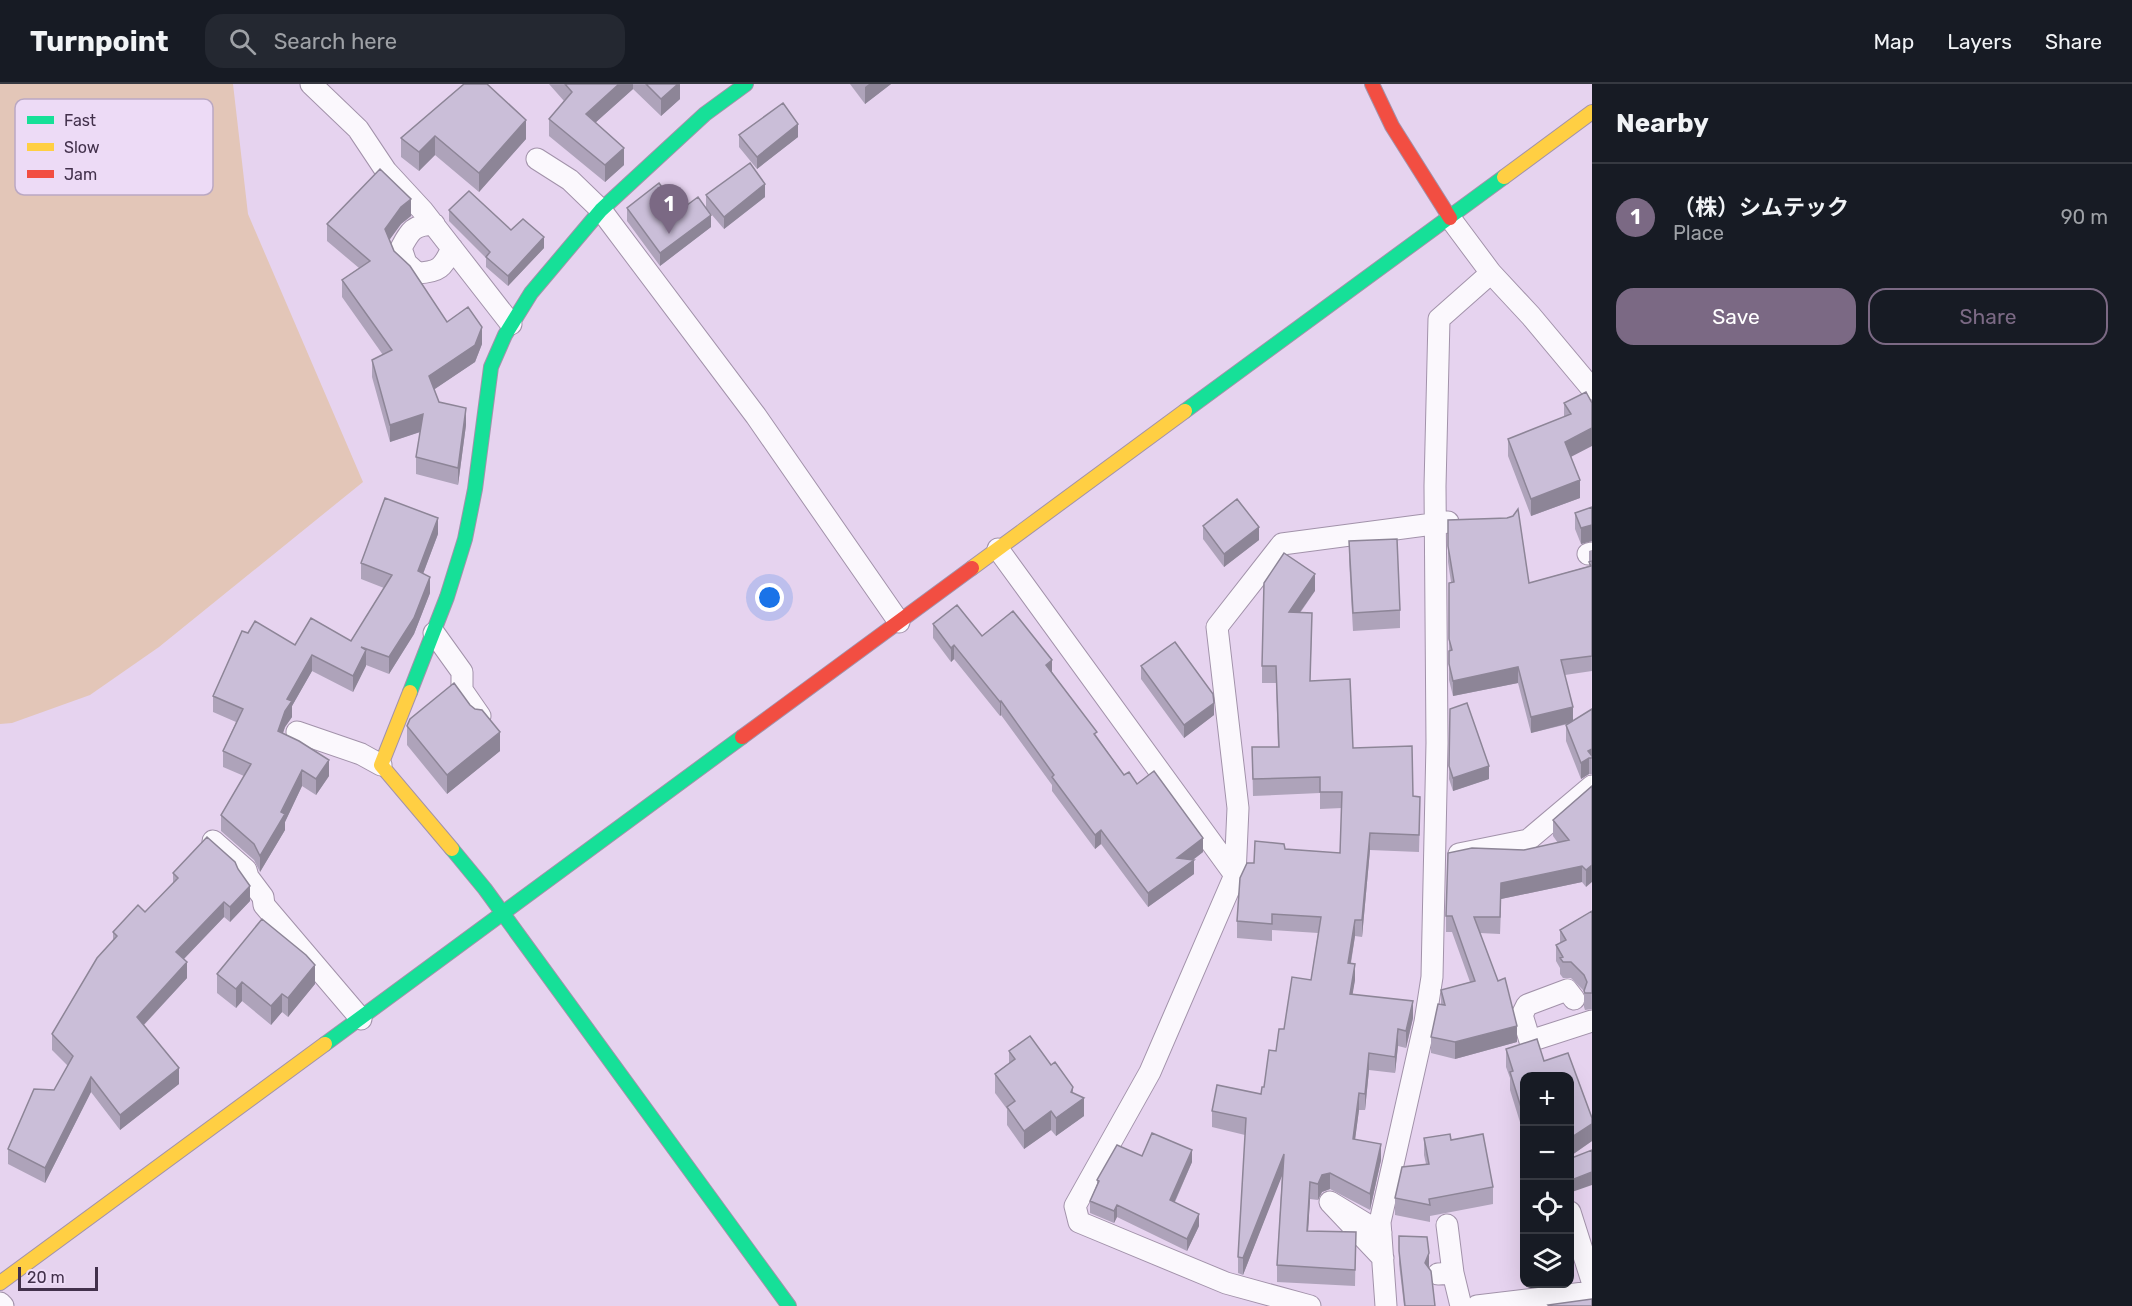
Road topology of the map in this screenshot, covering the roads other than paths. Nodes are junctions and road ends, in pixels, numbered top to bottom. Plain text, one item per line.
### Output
1 (311, 84) edge
2 (746, 84) edge
3 (1372, 84) edge
4 (1592, 112) edge
5 (537, 159) dead end
6 (601, 210) junction
7 (1450, 218) junction
8 (434, 224) junction
9 (452, 248) junction
10 (1491, 273) junction
11 (511, 324) junction
12 (1592, 389) edge
13 (1470, 522) edge
14 (1435, 523) junction
15 (998, 549) junction
16 (899, 622) junction
17 (434, 633) junction
18 (480, 716) edge
19 (297, 732) dead end
20 (381, 765) junction
21 (1592, 786) edge
22 (213, 841) edge
23 (1435, 859) junction
24 (1235, 875) junction
25 (503, 915) junction
26 (1574, 999) dead end
27 (361, 1019) junction
28 (1592, 1021) edge
29 (1447, 1225) dead end
30 (1574, 1227) edge
31 (1381, 1233) junction
32 (1383, 1258) junction
33 (1592, 1281) edge
34 (0, 1283) edge
35 (1592, 1292) edge
36 (789, 1306) edge
37 (1311, 1306) edge
38 (1386, 1306) edge
39 (1461, 1306) edge
40 (1477, 1306) edge

1 - 8 street
2 - 6 street
3 - 7 street
4 - 7 street
5 - 6 street
6 - 11 street
6 - 16 street
7 - 10 street
7 - 15 street
8 - 9 street
8 - 9 street
9 - 11 street
10 - 12 street
10 - 14 street
11 - 17 street
13 - 14 street
14 - 23 street
14 - 24 street
15 - 16 street
15 - 24 street
16 - 25 street
17 - 18 street
17 - 20 street
19 - 20 street
20 - 25 street
21 - 23 street
22 - 27 street
23 - 31 street
24 - 37 street
25 - 27 street
25 - 36 street
26 - 28 street
27 - 34 street
29 - 39 street
30 - 33 street
31 - 32 street
31 - 32 street
32 - 38 street
35 - 40 street

